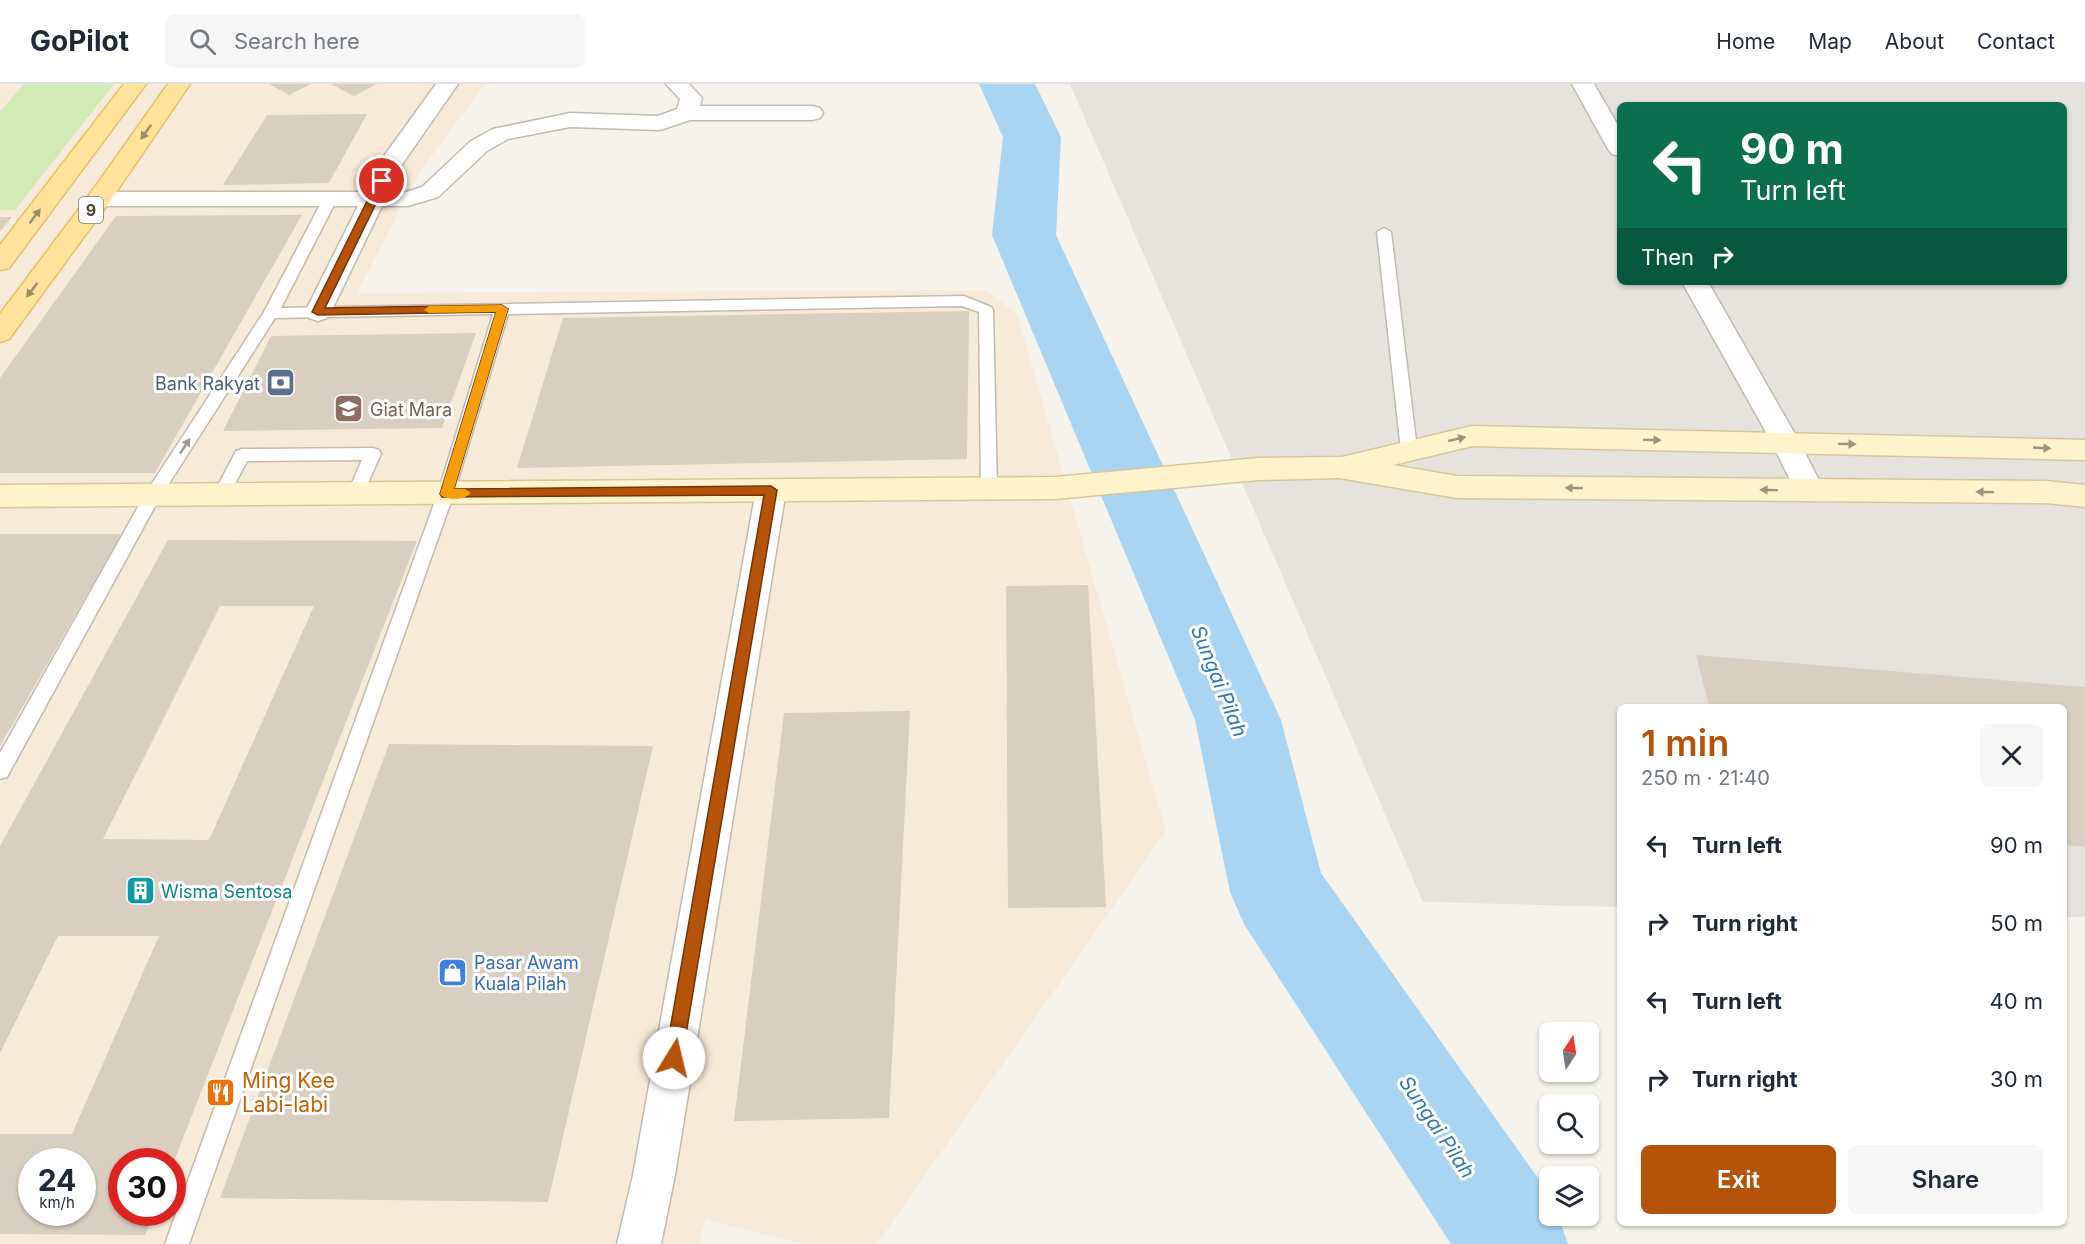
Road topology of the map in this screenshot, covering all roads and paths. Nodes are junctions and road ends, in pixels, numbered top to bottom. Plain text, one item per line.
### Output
1 (135, 84) edge
2 (179, 84) edge
3 (447, 84) edge
4 (677, 84) edge
5 (1583, 84) edge
6 (687, 113) junction
7 (812, 113) dead end
8 (1617, 144) edge
9 (99, 199) junction
10 (330, 199) junction
11 (373, 199) junction
12 (1384, 232) dead end
13 (0, 262) edge
14 (1697, 285) edge
15 (502, 309) junction
16 (318, 312) junction
17 (271, 313) junction
18 (0, 333) edge
19 (1785, 443) junction
20 (1409, 450) junction
21 (2085, 450) edge
22 (1339, 467) junction
23 (989, 489) junction
24 (771, 490) junction
25 (1809, 490) junction
26 (355, 494) junction
27 (446, 494) junction
28 (153, 495) junction
29 (221, 495) junction
30 (2085, 495) edge
31 (0, 496) edge
32 (0, 771) edge
33 (177, 1244) edge
34 (639, 1244) edge

13 -> 1 main road, 9
2 -> 9 main road, 9
3 - 11 street
4 - 6 street
5 - 8 street
6 - 7 street
6 - 11 street
9 - 10 street
9 -> 18 main road, 9
10 - 11 street
10 - 17 lane
11 - 16 street
12 - 20 lane
14 - 19 street
15 - 16 lane
15 - 23 lane
15 - 27 lane
16 - 17 lane
28 -> 17 lane
20 -> 19 street
19 -> 21 street
19 - 25 street
20 - 22 street
22 - 23 street
25 -> 22 street
23 - 24 street
24 - 27 street
24 - 34 street
30 -> 25 street
26 - 27 street
26 - 29 street
26 - 29 lane
27 - 33 lane
28 - 29 street
28 - 31 street
28 - 32 lane

